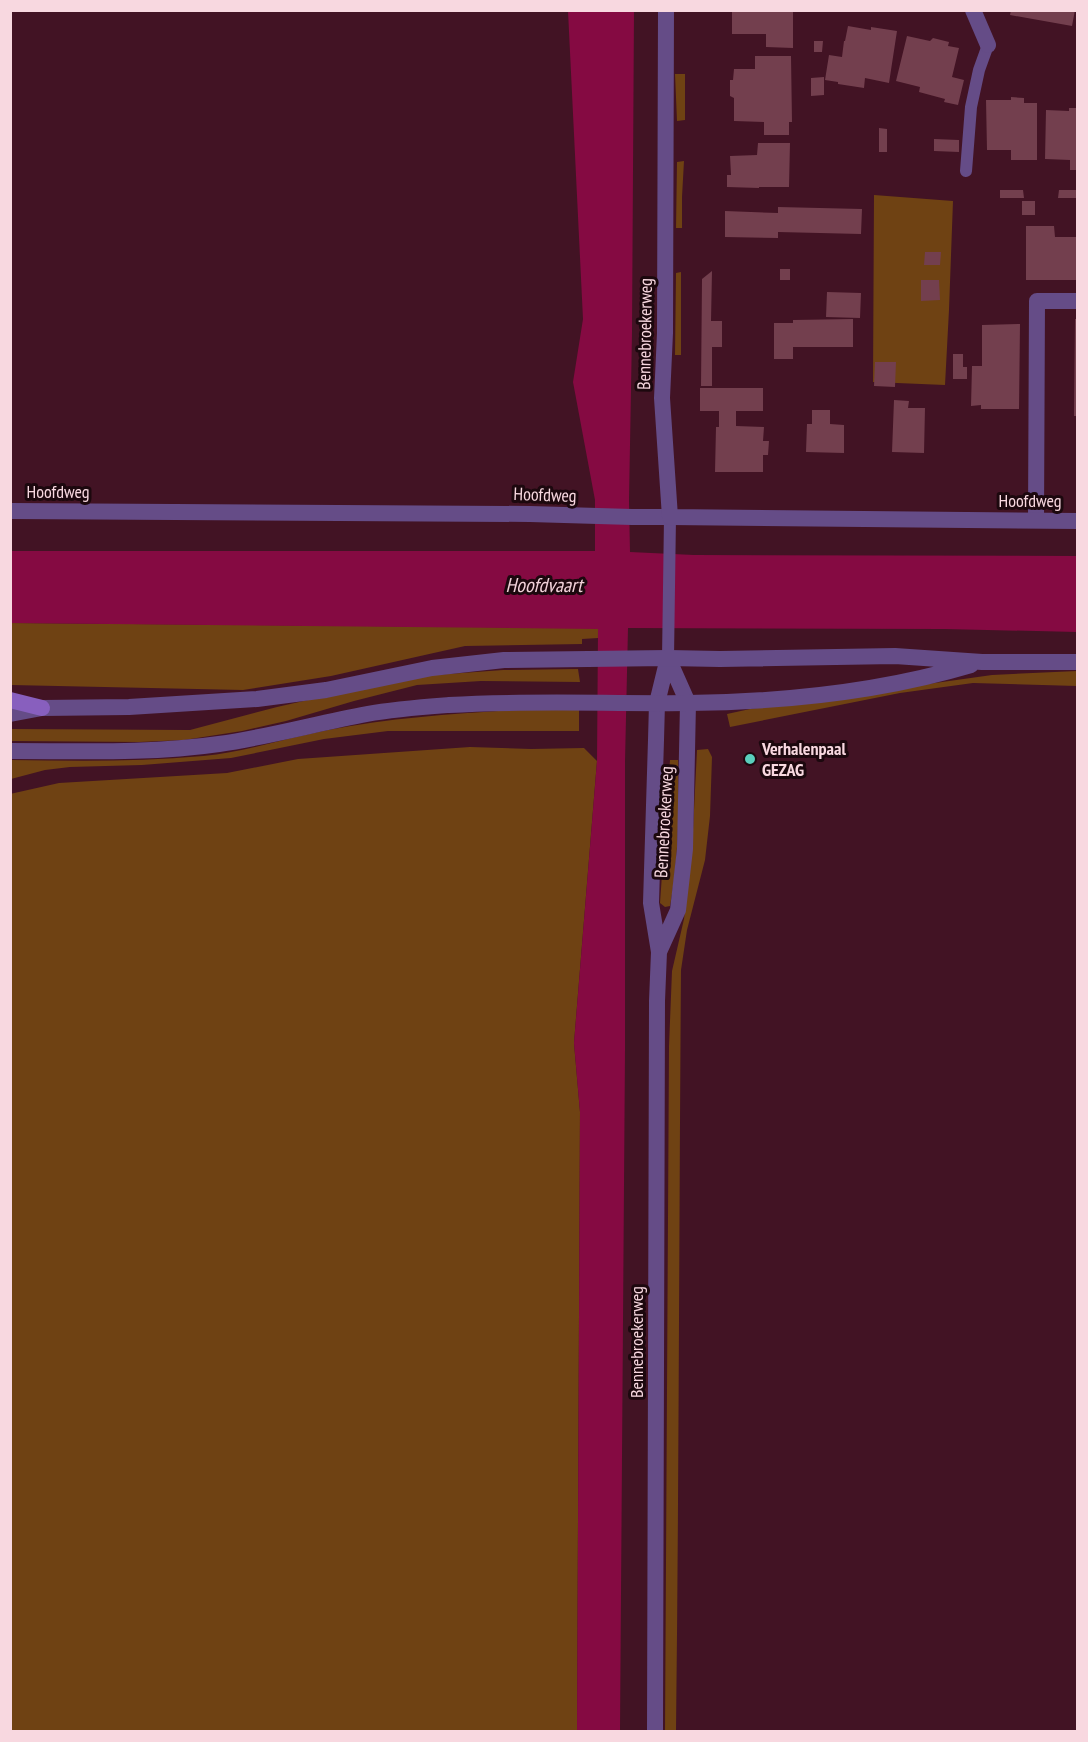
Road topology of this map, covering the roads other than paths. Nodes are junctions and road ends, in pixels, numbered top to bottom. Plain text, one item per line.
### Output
1 (666, 10) edge
2 (973, 10) edge
3 (988, 45) joint
4 (966, 171) dead end
5 (1077, 301) edge
6 (10, 511) edge
7 (670, 517) junction
8 (1036, 520) junction
9 (1077, 521) edge
10 (668, 651) junction
11 (982, 662) junction
12 (1077, 662) edge
13 (10, 700) edge
14 (657, 704) junction
15 (688, 704) junction
16 (42, 708) junction
17 (10, 714) edge
18 (10, 751) edge
19 (659, 952) junction
20 (656, 1731) edge

1 - 7 street, Bennebroekerweg
2 - 3 street
3 - 4 lane
5 - 8 street
6 - 7 street, Hoofdweg
7 - 8 street, Hoofdweg
7 - 10 lane, Bennebroekerweg
8 - 9 street, Hoofdweg
10 - 11 street
10 - 14 street, Bennebroekerweg
10 - 15 street, Bennebroekerweg
10 - 16 street
11 - 12 street
11 - 15 street
13 - 16 main road
14 - 15 street
14 - 18 street
14 - 19 street, Bennebroekerweg
15 - 19 street, Bennebroekerweg
16 - 17 street
19 - 20 street, Bennebroekerweg

